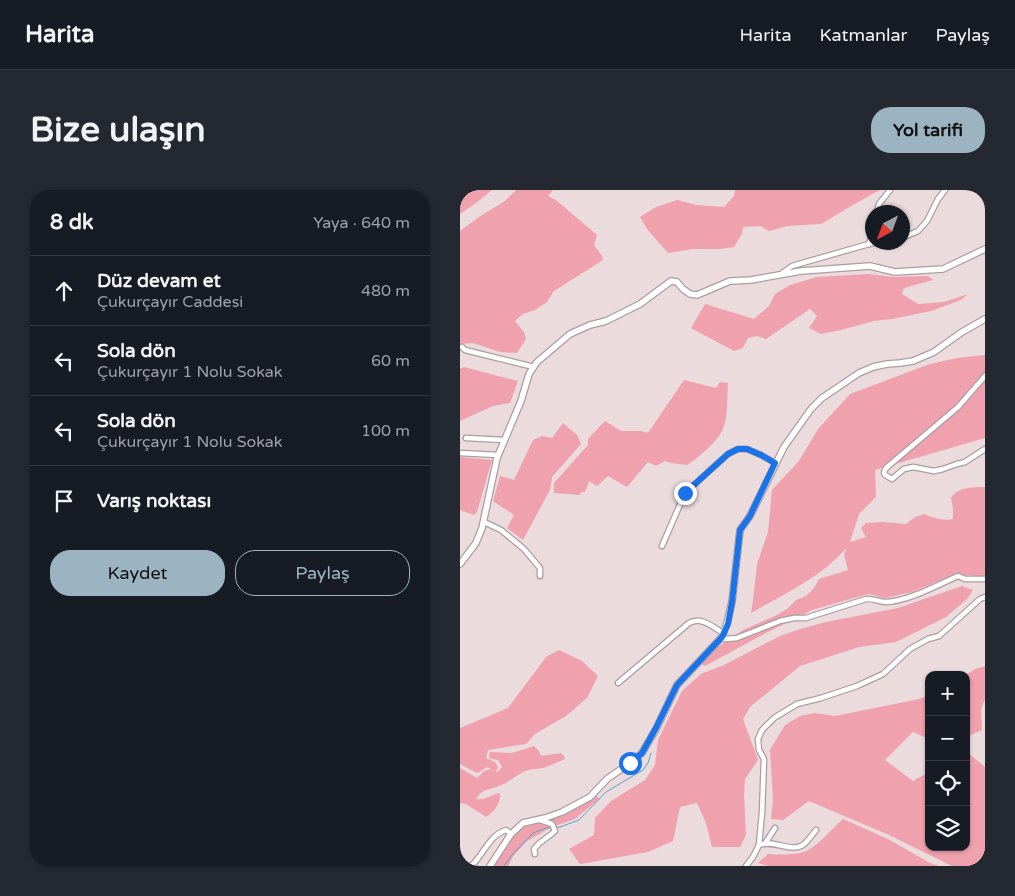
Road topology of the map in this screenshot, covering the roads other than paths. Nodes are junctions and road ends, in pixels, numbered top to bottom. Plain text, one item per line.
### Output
1 (890, 190) edge
2 (945, 190) edge
3 (879, 205) edge
4 (910, 234) edge
5 (865, 245) edge
6 (985, 249) edge
7 (780, 275) junction
8 (985, 319) edge
9 (462, 347) dead end
10 (534, 367) junction
11 (985, 376) edge
12 (466, 438) dead end
13 (504, 440) junction
14 (985, 449) edge
15 (460, 452) edge
16 (498, 455) junction
17 (775, 463) junction
18 (484, 522) junction
19 (662, 546) dead end
20 (460, 564) edge
21 (540, 576) dead end
22 (985, 579) edge
23 (985, 597) edge
24 (723, 635) junction
25 (618, 683) dead end
26 (538, 820) junction
27 (775, 828) dead end
28 (816, 830) dead end
29 (511, 834) junction
30 (766, 842) junction
31 (759, 845) junction
32 (535, 854) dead end
33 (470, 866) edge
34 (490, 866) edge
35 (746, 866) edge

1 - 3 street
2 - 4 street
5 - 7 street
6 - 7 street
7 - 10 street
8 - 17 street
9 - 10 street
10 - 13 street
11 - 14 street
12 - 13 street
13 - 16 street
15 - 16 street
16 - 18 street
17 - 19 street
17 - 24 street
18 - 20 street
18 - 21 street
22 - 24 street
23 - 31 street
24 - 25 street
24 - 26 street
26 - 29 street
26 - 32 street
27 - 30 street
28 - 30 street
29 - 33 street
29 - 34 street
30 - 31 street
31 - 35 street

